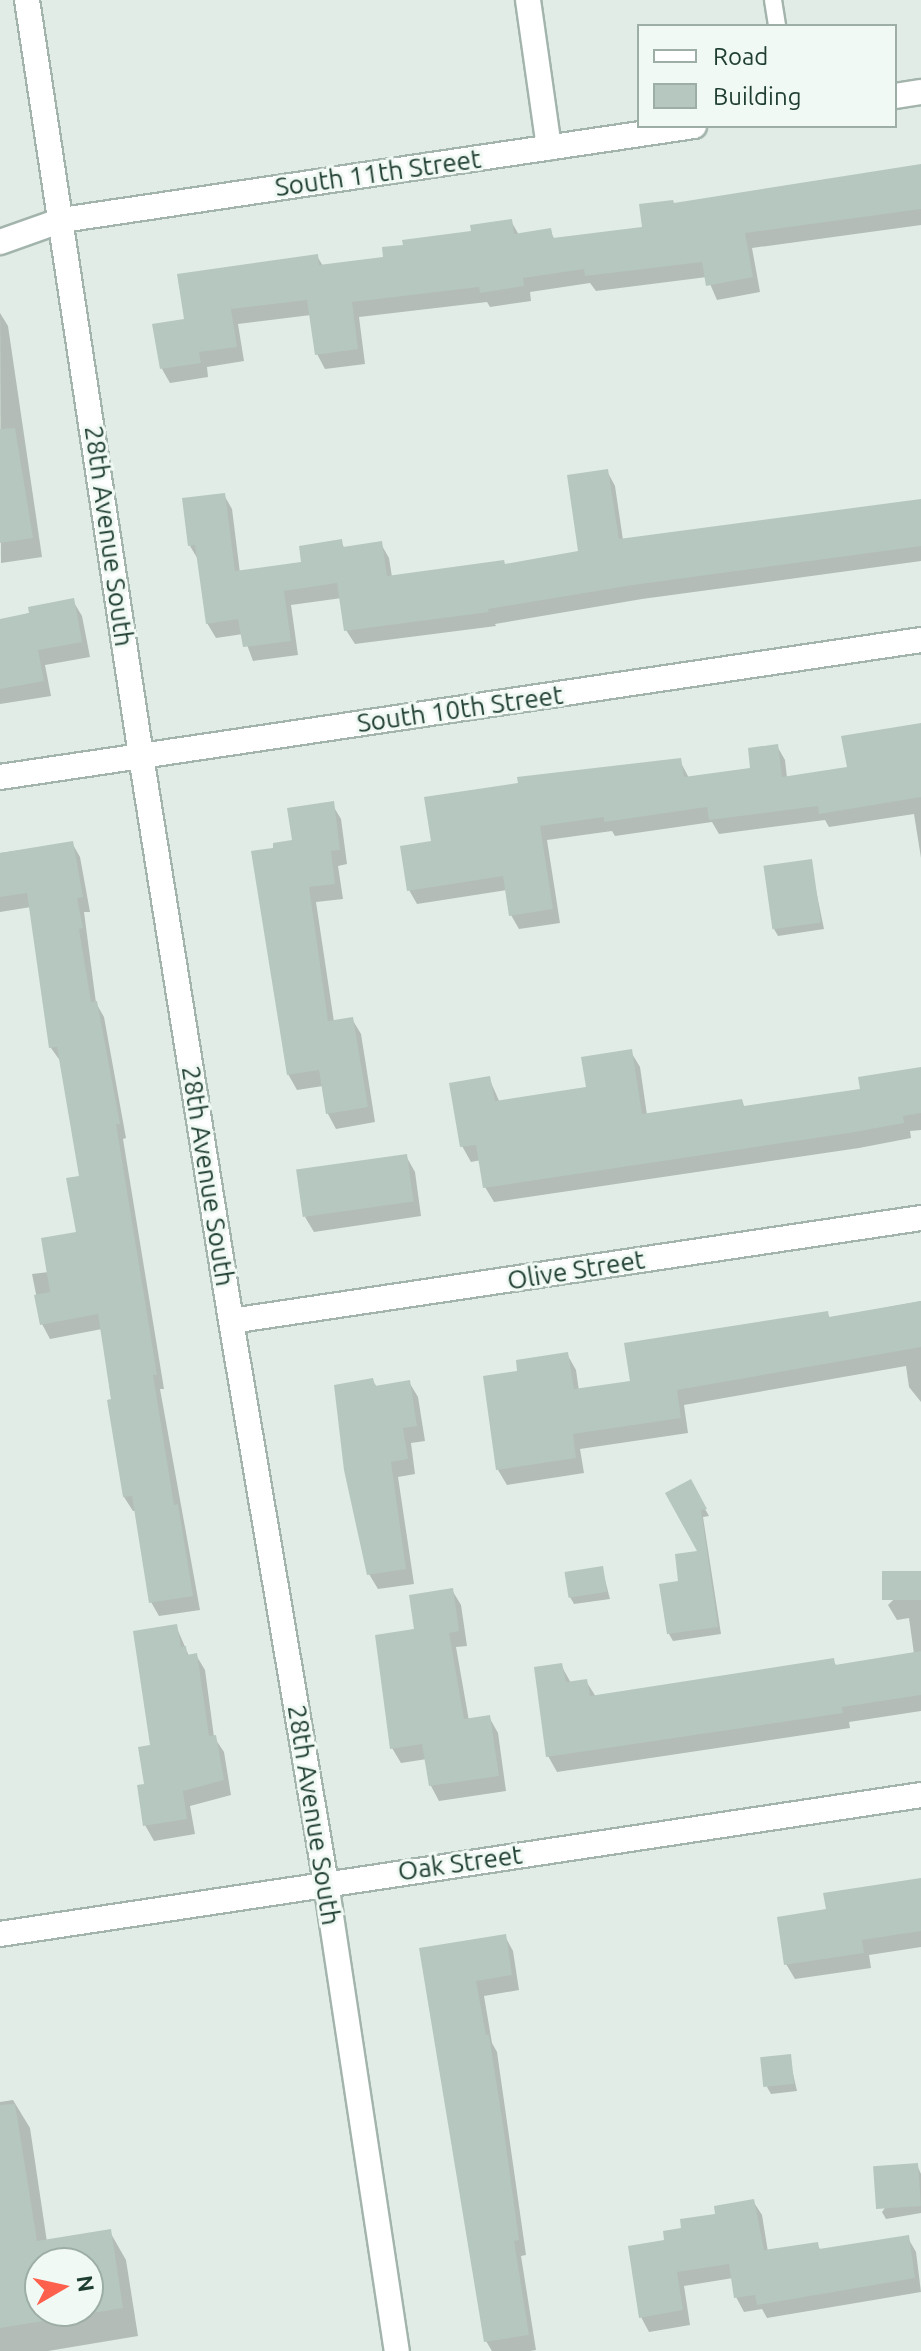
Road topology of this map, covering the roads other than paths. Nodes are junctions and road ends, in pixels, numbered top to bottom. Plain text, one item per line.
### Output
1 (27, 0) edge
2 (528, 0) edge
3 (773, 0) edge
4 (777, 24) edge
5 (921, 92) edge
6 (897, 96) edge
7 (681, 128) edge
8 (549, 148) junction
9 (62, 220) junction
10 (0, 242) edge
11 (921, 640) edge
12 (141, 756) junction
13 (0, 777) edge
14 (921, 1218) edge
15 (231, 1321) junction
16 (921, 1795) edge
17 (326, 1883) junction
18 (0, 1934) edge
19 (397, 2351) edge

1 - 9 street, 28th Avenue South
2 - 8 street
3 - 4 lane
5 - 6 street
7 - 8 street, South 11th Street
8 - 9 street, South 11th Street
9 - 10 street, South 11th Street
9 - 12 street, 28th Avenue South
11 - 12 street, South 10th Street
12 - 13 street, South 10th Street
12 - 15 street, 28th Avenue South
14 - 15 street, Olive Street
15 - 17 street, 28th Avenue South
16 - 17 street, Oak Street
17 - 18 street, Oak Street
17 - 19 street, 28th Avenue South

